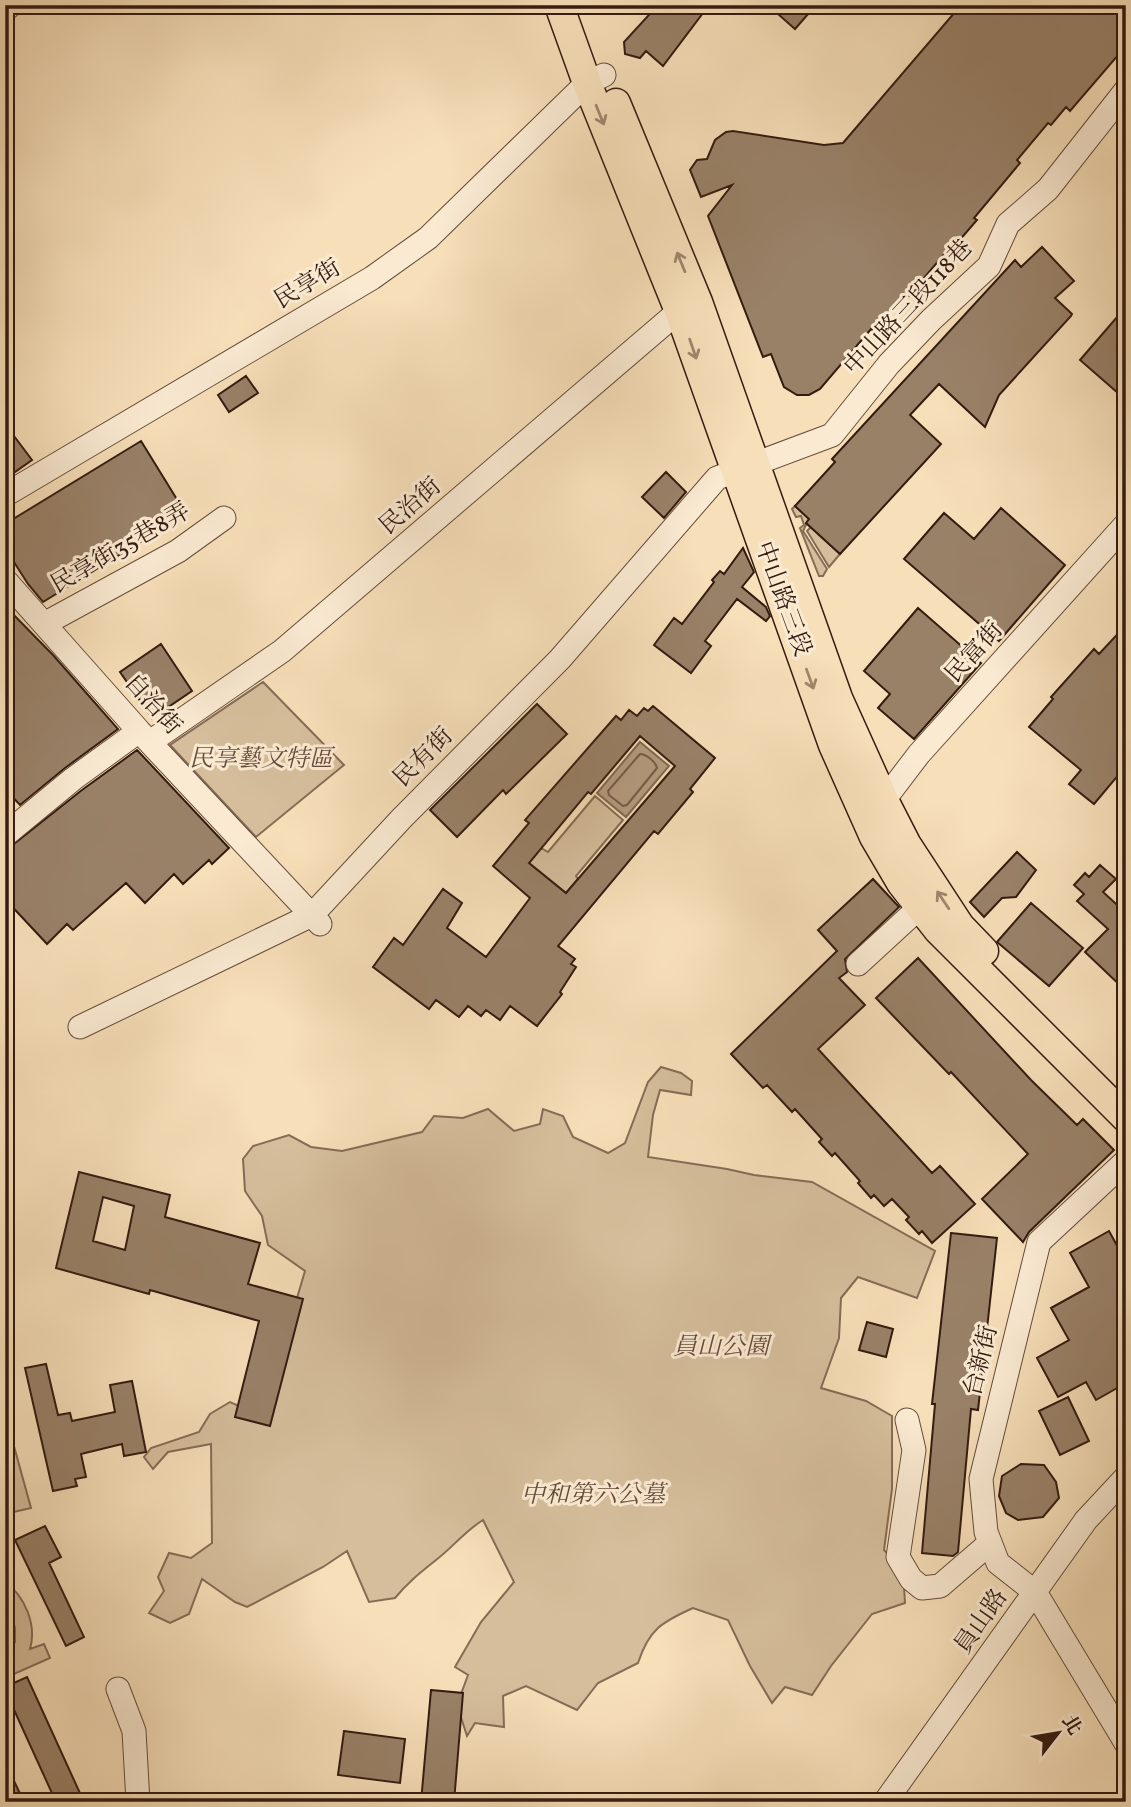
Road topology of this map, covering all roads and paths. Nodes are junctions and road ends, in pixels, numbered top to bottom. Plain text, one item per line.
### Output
1 (12, 5) edge
2 (559, 5) edge
3 (578, 5) edge
4 (5, 10) edge
5 (595, 79) junction
6 (1126, 90) edge
7 (689, 307) junction
8 (746, 467) junction
9 (5, 495) edge
10 (224, 518) dead end
11 (1126, 524) edge
12 (5, 580) edge
13 (44, 624) junction
14 (145, 737) junction
15 (873, 806) junction
16 (5, 835) edge
17 (920, 907) junction
18 (316, 920) junction
19 (858, 964) dead end
20 (80, 1027) dead end
21 (1126, 1090) edge
22 (1126, 1118) edge
23 (1126, 1161) edge
24 (907, 1420) dead end
25 (1126, 1477) edge
26 (990, 1543) junction
27 (1035, 1592) junction
28 (118, 1689) dead end
29 (1126, 1743) edge
30 (138, 1802) edge
31 (886, 1802) edge

1 - 4 street
2 - 5 main road, 中山路三段
3 - 5 main road, 中山路三段
5 - 7 main road, 中山路三段
5 - 9 street, 民享街
6 - 8 street, 中山路三段118巷
7 - 8 main road, 中山路三段
7 - 14 street, 民治街
8 - 15 main road, 中山路三段
8 - 18 street, 民有街
10 - 13 street, 民享街35巷8弄
11 - 15 street, 民富街
12 - 13 street, 自治街
13 - 14 street, 自治街
14 - 16 street, 民治街
14 - 18 street, 自治街
15 - 17 main road, 中山路三段
21 -> 15 main road, 中山路三段
17 - 19 street
17 - 22 main road, 中山路三段
18 - 20 street, 民有街
23 - 26 street, 台新街
24 - 26 street
25 - 27 street, 員山路
26 - 27 street, 台新街
27 - 29 street
27 - 31 street, 員山路
28 - 30 street

